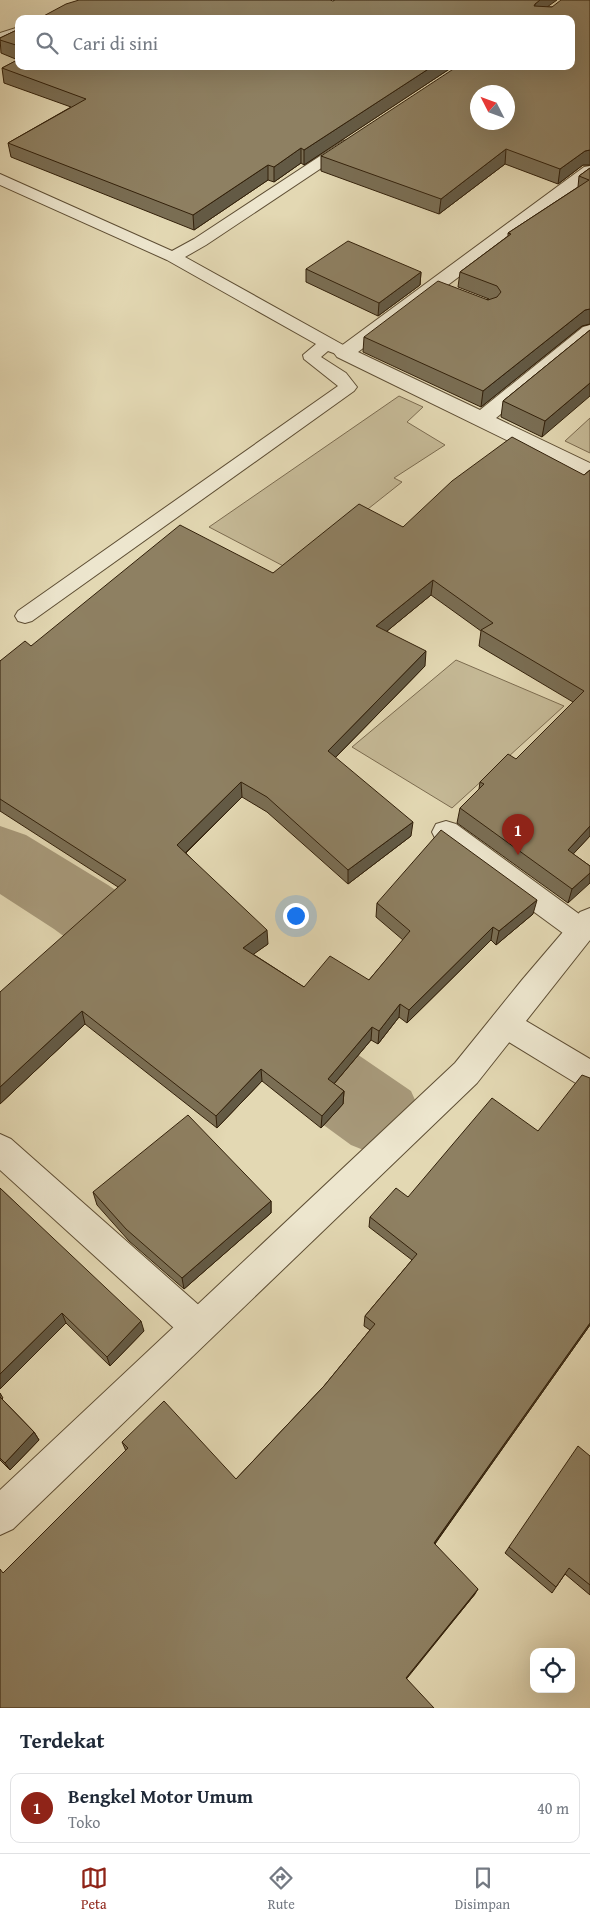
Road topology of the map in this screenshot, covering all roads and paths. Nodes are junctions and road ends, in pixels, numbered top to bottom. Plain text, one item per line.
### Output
1 (15, 32) edge
2 (0, 38) edge
3 (362, 135) edge
4 (590, 171) edge
5 (0, 178) edge
6 (173, 257) junction
7 (590, 331) edge
8 (327, 344) junction
9 (344, 353) junction
10 (482, 419) junction
11 (590, 472) edge
12 (25, 616) dead end
13 (446, 832) edge
14 (586, 925) edge
15 (505, 1024) junction
16 (590, 1075) edge
17 (0, 1149) edge
18 (198, 1328) junction
19 (0, 1516) edge

1 - 2 lane
3 - 6 lane
4 - 9 street
5 - 6 lane
6 - 8 lane
7 - 10 street
8 - 9 lane
8 - 12 lane
9 - 10 street
10 - 11 street
13 - 14 street
14 - 15 street
15 - 16 street
15 - 18 street
17 - 18 street
18 - 19 street

